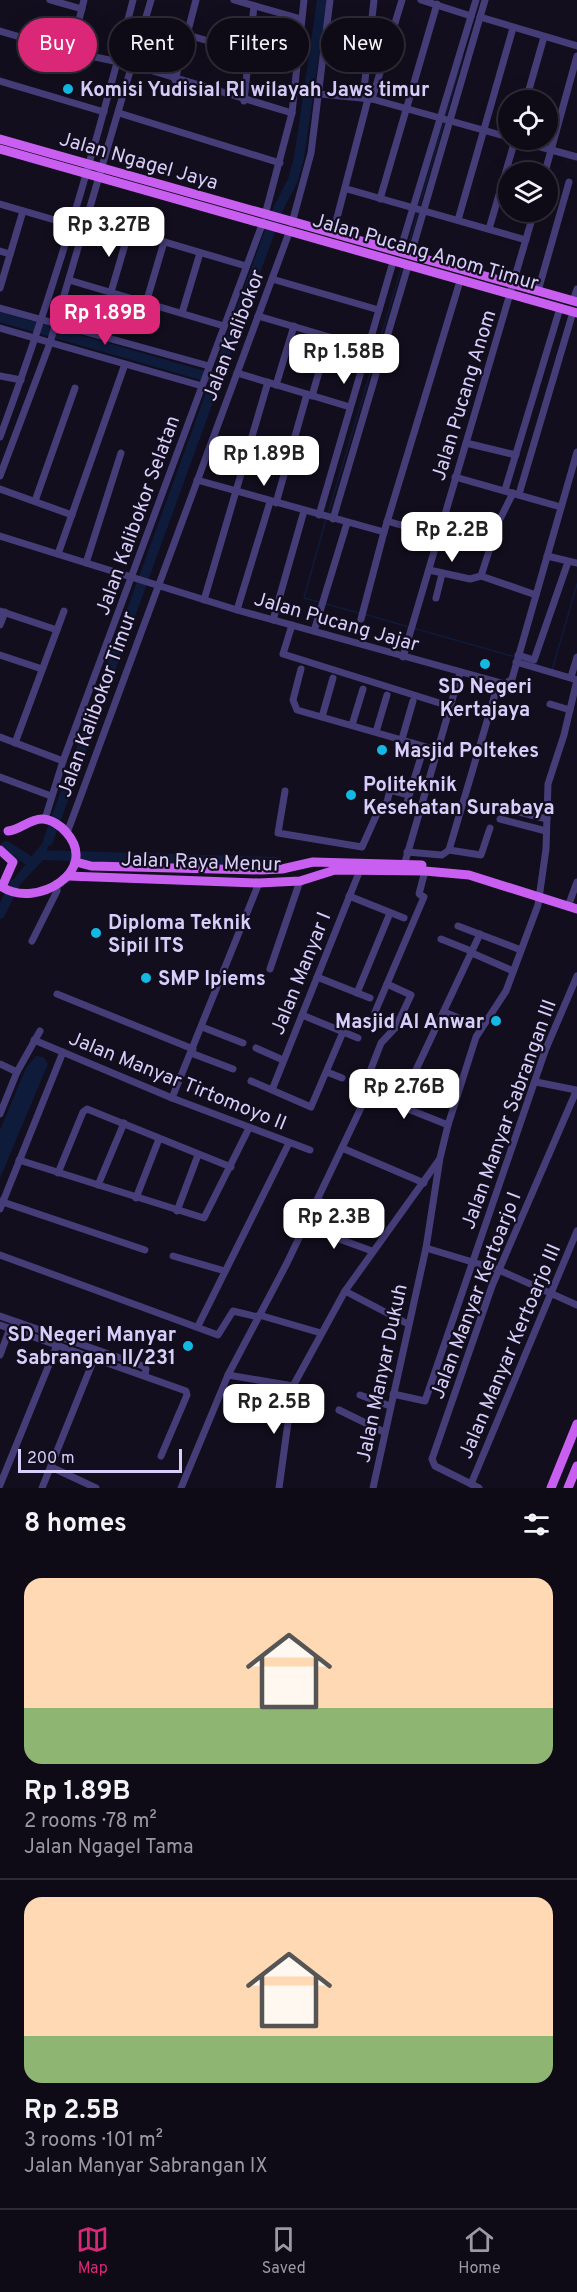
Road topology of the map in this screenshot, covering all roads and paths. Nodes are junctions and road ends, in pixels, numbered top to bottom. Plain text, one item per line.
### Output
1 (50, 0) edge
2 (84, 0) edge
3 (133, 0) edge
4 (151, 0) edge
5 (196, 0) edge
6 (234, 0) edge
7 (304, 0) edge
8 (330, 0) edge
9 (374, 0) edge
10 (402, 0) edge
11 (421, 0) edge
12 (476, 0) edge
13 (485, 0) edge
14 (437, 4) junction
15 (254, 6) junction
16 (82, 9) junction
17 (471, 16) junction
18 (480, 17) junction
19 (80, 18) edge
20 (129, 18) edge
21 (146, 18) edge
22 (192, 18) edge
23 (253, 18) edge
24 (294, 18) edge
25 (301, 18) edge
26 (513, 28) junction
27 (0, 31) edge
28 (18, 36) edge
29 (544, 37) junction
30 (577, 46) edge
31 (577, 56) edge
32 (115, 72) edge
33 (131, 72) edge
34 (153, 72) edge
35 (177, 72) edge
36 (247, 72) edge
37 (296, 72) edge
38 (175, 80) junction
39 (0, 81) edge
40 (529, 90) edge
41 (320, 94) junction
42 (368, 99) junction
43 (244, 101) junction
44 (407, 108) junction
45 (104, 112) junction
46 (119, 113) junction
47 (292, 113) junction
48 (445, 119) junction
49 (558, 124) edge
50 (483, 130) junction
51 (498, 134) edge
52 (0, 139) edge
53 (0, 150) edge
54 (512, 150) edge
55 (554, 150) edge
56 (577, 157) edge
57 (280, 162) junction
58 (89, 164) junction
59 (102, 168) junction
60 (86, 174) junction
61 (99, 178) junction
62 (569, 182) dead end
63 (347, 189) junction
64 (380, 199) junction
65 (0, 204) edge
66 (419, 209) junction
67 (23, 211) junction
68 (87, 219) junction
69 (265, 219) junction
70 (458, 220) junction
71 (531, 222) edge
72 (72, 225) junction
73 (286, 225) junction
74 (489, 229) junction
75 (129, 231) junction
76 (333, 233) junction
77 (357, 240) junction
78 (526, 240) junction
79 (164, 242) junction
80 (354, 250) junction
81 (0, 251) edge
82 (200, 253) junction
83 (405, 253) junction
84 (10, 254) junction
85 (401, 264) junction
86 (246, 266) junction
87 (272, 279) junction
88 (69, 280) junction
89 (460, 281) junction
90 (513, 284) junction
91 (0, 288) edge
92 (577, 289) edge
93 (538, 291) junction
94 (111, 292) junction
95 (510, 296) junction
96 (575, 301) edge
97 (146, 303) junction
98 (0, 308) edge
99 (560, 308) junction
100 (379, 310) junction
101 (575, 313) edge
102 (182, 314) junction
103 (258, 316) junction
104 (42, 322) junction
105 (221, 325) junction
106 (55, 326) junction
107 (294, 326) junction
108 (0, 328) edge
109 (329, 337) junction
110 (37, 338) junction
111 (50, 341) junction
112 (367, 348) junction
113 (125, 364) junction
114 (208, 368) junction
115 (237, 373) junction
116 (0, 376) edge
117 (21, 380) junction
118 (272, 383) junction
119 (203, 385) junction
120 (75, 388) dead end
121 (534, 394) junction
122 (310, 395) junction
123 (547, 399) junction
124 (530, 405) junction
125 (350, 407) junction
126 (543, 409) junction
127 (0, 437) edge
128 (466, 442) junction
129 (577, 452) edge
130 (121, 453) dead end
131 (516, 455) junction
132 (0, 476) edge
133 (455, 477) junction
134 (573, 479) edge
135 (197, 480) junction
136 (0, 489) edge
137 (236, 492) junction
138 (512, 492) junction
139 (34, 501) junction
140 (273, 502) junction
141 (561, 507) junction
142 (304, 511) junction
143 (72, 515) junction
144 (327, 517) junction
145 (387, 521) junction
146 (347, 523) junction
147 (384, 532) junction
148 (0, 536) edge
149 (438, 536) junction
150 (58, 554) junction
151 (547, 556) junction
152 (568, 562) junction
153 (86, 563) junction
154 (577, 563) edge
155 (429, 570) junction
156 (442, 574) junction
157 (481, 576) junction
158 (135, 579) junction
159 (154, 585) junction
160 (536, 595) junction
161 (436, 598) dead end
162 (204, 600) junction
163 (237, 610) junction
164 (64, 611) dead end
165 (2, 612) edge
166 (362, 616) dead end
167 (273, 620) junction
168 (0, 625) edge
169 (292, 625) junction
170 (57, 630) junction
171 (314, 631) junction
172 (0, 655) edge
173 (403, 657) junction
174 (577, 657) edge
175 (517, 659) junction
176 (42, 669) junction
177 (301, 669) dead end
178 (460, 673) junction
179 (572, 675) junction
180 (333, 678) dead end
181 (498, 684) junction
182 (363, 689) dead end
183 (387, 695) dead end
184 (575, 698) edge
185 (413, 701) dead end
186 (550, 704) dead end
187 (449, 706) junction
188 (570, 710) junction
189 (322, 717) junction
190 (352, 725) junction
191 (376, 732) junction
192 (0, 737) edge
193 (402, 740) junction
194 (15, 743) junction
195 (424, 747) junction
196 (436, 750) junction
197 (63, 761) junction
198 (0, 777) edge
199 (285, 791) dead end
200 (409, 795) junction
201 (51, 796) junction
202 (386, 806) junction
203 (405, 809) junction
204 (418, 812) junction
205 (519, 812) dead end
206 (46, 819) junction
207 (500, 819) dead end
208 (547, 819) junction
209 (490, 828) dead end
210 (4, 830) edge
211 (546, 831) junction
212 (67, 833) junction
213 (0, 850) edge
214 (449, 850) junction
215 (407, 852) junction
216 (76, 858) junction
217 (310, 862) junction
218 (294, 866) junction
219 (404, 867) junction
220 (204, 869) junction
221 (360, 870) junction
222 (425, 871) junction
223 (68, 876) junction
224 (315, 876) junction
225 (204, 880) junction
226 (300, 881) junction
227 (577, 882) edge
228 (259, 883) junction
229 (57, 885) junction
230 (6, 891) edge
231 (539, 895) junction
232 (349, 896) junction
233 (573, 902) edge
234 (577, 909) edge
235 (390, 913) junction
236 (404, 918) dead end
237 (458, 926) dead end
238 (480, 934) junction
239 (441, 939) dead end
240 (32, 941) dead end
241 (521, 950) junction
242 (471, 952) junction
243 (270, 969) dead end
244 (513, 971) junction
245 (577, 976) edge
246 (317, 977) junction
247 (387, 984) junction
248 (357, 993) junction
249 (57, 994) dead end
250 (370, 998) dead end
251 (375, 1012) dead end
252 (444, 1012) junction
253 (302, 1015) junction
254 (202, 1027) junction
255 (481, 1027) junction
256 (40, 1031) dead end
257 (343, 1032) junction
258 (358, 1038) dead end
259 (34, 1040) junction
260 (243, 1043) dead end
261 (256, 1048) dead end
262 (192, 1051) junction
263 (63, 1052) junction
264 (282, 1060) junction
265 (0, 1064) edge
266 (233, 1069) dead end
267 (17, 1072) junction
268 (327, 1072) junction
269 (342, 1078) dead end
270 (251, 1081) dead end
271 (536, 1082) junction
272 (272, 1090) junction
273 (368, 1093) junction
274 (576, 1094) edge
275 (172, 1098) junction
276 (399, 1106) junction
277 (0, 1114) edge
278 (124, 1123) junction
279 (448, 1125) junction
280 (249, 1128) junction
281 (159, 1139) junction
282 (290, 1143) junction
283 (342, 1148) junction
284 (310, 1150) dead end
285 (198, 1155) junction
286 (440, 1158) junction
287 (19, 1160) junction
288 (231, 1167) junction
289 (58, 1173) junction
290 (424, 1183) junction
291 (98, 1185) junction
292 (136, 1198) junction
293 (317, 1200) junction
294 (1, 1204) edge
295 (177, 1211) junction
296 (359, 1215) dead end
297 (304, 1226) junction
298 (577, 1231) edge
299 (426, 1248) junction
300 (145, 1250) dead end
301 (372, 1251) junction
302 (0, 1255) edge
303 (173, 1256) dead end
304 (471, 1263) junction
305 (499, 1270) junction
306 (225, 1271) junction
307 (345, 1291) junction
308 (550, 1293) junction
309 (577, 1305) edge
310 (0, 1316) edge
311 (259, 1316) junction
312 (408, 1324) junction
313 (0, 1325) edge
314 (198, 1326) junction
315 (10, 1328) junction
316 (35, 1333) junction
317 (321, 1334) junction
318 (57, 1345) junction
319 (96, 1354) junction
320 (0, 1355) edge
321 (228, 1374) junction
322 (293, 1386) junction
323 (393, 1394) junction
324 (360, 1395) dead end
325 (390, 1406) junction
326 (339, 1410) dead end
327 (577, 1424) edge
328 (384, 1432) junction
329 (161, 1456) dead end
330 (577, 1466) edge
331 (51, 1467) junction
332 (471, 1484) junction
333 (0, 1485) edge
334 (42, 1488) edge
335 (96, 1488) edge
336 (182, 1488) edge
337 (279, 1488) edge
338 (373, 1488) edge
339 (479, 1488) edge
340 (551, 1488) edge
341 (568, 1488) edge

1 - 16 street
2 - 16 street
3 - 20 street
4 - 21 street
5 - 22 street
6 - 15 street
7 - 25 street, Jalan Kalibokor Selatan
8 - 41 street, Jalan Kalibokor
9 - 42 street
10 - 42 street
11 - 14 street
12 - 17 street
13 - 18 street
14 - 17 street
14 - 44 street
15 - 23 street
15 - 24 street
16 - 19 street
17 - 48 street
18 - 26 street
18 - 48 street
26 - 29 street
26 - 50 street
27 - 28 street
29 - 30 street
29 - 40 street
31 - 49 street
32 - 45 street
33 - 46 street
34 - 38 street
35 - 38 street
36 - 43 street
37 - 47 street, Jalan Kalibokor Selatan
38 - 43 street
39 - 45 street
41 - 42 street
41 - 73 street, Jalan Kalibokor
42 - 44 street
42 - 63 street
43 - 47 street
44 - 48 street
44 - 64 street
45 - 58 street
46 - 57 street
46 - 59 street
47 - 57 street, Jalan Kalibokor Selatan
48 - 50 street
48 - 66 street
48 - 66 street
50 - 51 street
50 - 70 street
52 - 58 main road, Jalan Ngagel Jaya
53 - 60 main road, Jalan Ngagel Jaya
54 - 74 street
55 - 56 street
57 - 69 street, Jalan Kalibokor Selatan
58 - 59 main road, Jalan Ngagel Jaya
58 - 60 street
59 - 61 street
59 - 69 main road, Jalan Ngagel Jaya
60 - 61 main road, Jalan Ngagel Jaya
60 - 72 street
61 - 68 street
61 - 69 main road, Jalan Ngagel Jaya
62 - 93 street
63 - 64 street
63 - 76 street
64 - 66 street
65 - 67 street
66 - 70 street
66 - 83 street
66 - 83 street
67 - 72 street
67 - 84 street
68 - 75 street
68 - 88 street
69 - 73 main road, Jalan Pucang Anom Timur
69 - 86 street, Jalan Kalibokor Selatan
70 - 74 street
71 - 78 street, Jalan Pucang Anom
72 - 104 street
73 - 76 main road, Jalan Pucang Anom Timur
73 - 80 main road, Jalan Pucang Anom Timur
73 - 87 street, Jalan Kalibokor
74 - 78 street
75 - 79 street
75 - 94 street
76 - 77 main road, Jalan Pucang Anom Timur
77 - 80 main road
77 - 83 main road, Jalan Pucang Anom Timur
78 - 90 street, Jalan Pucang Anom
79 - 82 street
79 - 97 street
80 - 85 main road, Jalan Pucang Anom Timur
81 - 84 street
82 - 86 street
82 - 102 street
83 - 90 main road, Jalan Pucang Anom Timur
84 - 91 street
85 - 89 main road, Jalan Pucang Anom Timur
85 - 100 street
85 - 144 street
86 - 105 street, Jalan Kalibokor Selatan
87 - 100 street
87 - 103 street, Jalan Kalibokor
88 - 94 street
88 - 106 street
89 - 95 main road, Jalan Pucang Anom Timur
89 - 145 street
90 - 93 main road, Jalan Pucang Anom Timur
90 - 95 street, Jalan Pucang Anom
92 - 96 street
93 - 96 main road, Jalan Pucang Anom Timur
94 - 97 street
95 - 99 main road, Jalan Pucang Anom Timur
95 - 128 street, Jalan Pucang Anom
97 - 102 street
98 - 104 street
99 - 101 main road, Jalan Pucang Anom Timur
99 - 121 street
100 - 112 street
101 - 123 street
102 - 105 street
103 - 107 street
103 - 115 street, Jalan Kalibokor
104 - 106 street
104 - 110 street
105 - 114 street, Jalan Kalibokor Selatan
106 - 111 street
106 - 114 street
107 - 109 street
107 - 118 street
108 - 110 street
109 - 112 street
109 - 122 street
110 - 111 street
110 - 117 street
111 - 113 street
111 - 132 street
112 - 125 street
113 - 119 street
113 - 143 street
114 - 119 street, Jalan Kalibokor Selatan
115 - 118 street
115 - 135 street, Jalan Kalibokor
116 - 117 street
117 - 127 street
118 - 122 street
118 - 137 street
119 - 158 street, Jalan Kalibokor Selatan
120 - 139 street
121 - 123 street
121 - 124 street
122 - 125 street
122 - 140 street
123 - 126 street
124 - 126 street
124 - 131 street
125 - 144 street
126 - 138 street
128 - 131 street
128 - 133 street, Jalan Pucang Anom
129 - 134 street
130 - 153 street
131 - 138 street
133 - 138 street
133 - 149 street, Jalan Pucang Anom
134 - 141 street
135 - 137 street
135 - 159 street, Jalan Kalibokor
136 - 139 street
137 - 140 street
137 - 162 street
138 - 141 street
138 - 157 street
139 - 143 street
140 - 142 street
140 - 163 street
141 - 151 street
142 - 144 street
142 - 167 street
143 - 150 street
144 - 146 street
145 - 147 street
145 - 149 street
146 - 147 street
146 - 171 street
147 - 166 street
148 - 150 street, Jalan Pucang Jajar
149 - 155 street, Jalan Pucang Anom
150 - 153 street, Jalan Pucang Jajar
151 - 152 street
151 - 160 street
152 - 154 street
152 - 175 street
153 - 158 street, Jalan Pucang Jajar
155 - 156 street
155 - 173 street, Jalan Pucang Anom
156 - 157 street
156 - 161 street
157 - 160 street
158 - 159 street, Jalan Pucang Jajar
158 - 197 street, Jalan Kalibokor Selatan
159 - 162 street, Jalan Pucang Jajar
159 - 212 street, Jalan Kalibokor Timur
160 - 175 street
162 - 163 street, Jalan Pucang Jajar
163 - 167 street, Jalan Pucang Jajar
164 - 170 street
165 - 168 street
165 - 170 street
167 - 169 street, Jalan Pucang Jajar
169 - 171 street, Jalan Pucang Jajar
169 - 187 street
170 - 176 street
171 - 173 street, Jalan Pucang Jajar
172 - 176 street
173 - 178 street, Jalan Pucang Jajar
174 - 179 street
175 - 179 street
175 - 181 street, Jalan Pucang Jajar
176 - 194 street
177 - 189 street
178 - 181 street, Jalan Pucang Jajar
178 - 187 street
179 - 184 street
180 - 189 street
181 - 214 street
182 - 190 street
183 - 191 street
184 - 188 street
185 - 193 street
186 - 188 street
187 - 196 street
188 - 208 street
189 - 190 street
190 - 191 street
191 - 193 street
192 - 194 street
193 - 195 street
194 - 197 street
195 - 196 street
195 - 200 street
196 - 204 street
197 - 201 street, Jalan Kalibokor Selatan
198 - 201 street
199 - 202 street
200 - 202 street
200 - 203 street
201 - 206 street, Jalan Kalibokor Selatan
202 - 203 street
203 - 204 street
204 - 215 street
205 - 208 street
206 - 210 main road
206 - 212 main road
207 - 211 street
208 - 211 street
209 - 214 street
210 - 213 main road
211 - 231 street
212 - 216 main road
213 - 230 main road
214 - 215 street
215 - 219 street
216 - 220 main road, Jalan Raya Menur
216 - 223 main road
217 - 218 main road, Jalan Raya Menur
217 - 219 main road, Jalan Raya Menur
217 - 224 main road
218 - 220 main road, Jalan Raya Menur
218 - 226 main road
219 - 221 main road, Jalan Raya Menur
219 - 222 main road, Jalan Raya Menur
219 - 231 main road, Jalan Raya Menur
220 - 225 main road
221 - 224 main road, Jalan Raya Menur
221 - 232 street, Jalan Manyar I
222 - 231 main road, Jalan Raya Menur
222 - 247 street
223 - 225 main road, Jalan Raya Menur
223 - 229 main road
224 - 226 main road, Jalan Raya Menur
225 - 228 main road, Jalan Raya Menur
226 - 228 main road, Jalan Raya Menur
226 - 243 street
227 - 233 street
228 - 254 street
229 - 230 main road
229 - 240 street
231 - 233 main road, Jalan Raya Menur
231 - 234 main road, Jalan Raya Menur
231 - 241 street
232 - 235 street
232 - 246 street, Jalan Manyar I
235 - 236 street
235 - 248 street
237 - 238 street
238 - 241 street
238 - 242 street
239 - 242 street
241 - 244 street
242 - 244 street
242 - 252 street
244 - 255 street
245 - 271 street, Jalan Manyar Sabrangan III
246 - 248 street
246 - 253 street, Jalan Manyar I
247 - 251 street
247 - 273 street
248 - 250 street
249 - 262 street
252 - 255 street
252 - 276 street
253 - 257 street
253 - 264 street, Jalan Manyar I
254 - 260 street
254 - 262 street
255 - 279 street
256 - 259 street
257 - 258 street
257 - 268 street
259 - 263 street, Jalan Manyar Tirtomoyo II
259 - 267 street
261 - 264 street
262 - 266 street
262 - 275 street
263 - 275 street, Jalan Manyar Tirtomoyo II
263 - 287 street
264 - 272 street, Jalan Manyar I
265 - 267 street
267 - 277 street
268 - 269 street
268 - 272 street
270 - 272 street
271 - 274 street
271 - 304 street, Jalan Manyar Sabrangan III
273 - 276 street
273 - 283 street
274 - 305 street, Jalan Manyar Kertoarjo I
275 - 280 street, Jalan Manyar Tirtomoyo II
276 - 279 street
278 - 281 street
278 - 289 street
278 - 291 street
279 - 286 street
280 - 282 street, Jalan Manyar Tirtomoyo II
280 - 288 street
281 - 285 street
281 - 292 street
282 - 284 street, Jalan Manyar Tirtomoyo II
282 - 306 street
283 - 290 street
283 - 293 street
285 - 288 street
285 - 295 street
286 - 290 street
286 - 299 street, Jalan Manyar Dukuh
287 - 289 street
287 - 294 street
288 - 295 street
289 - 291 street
290 - 301 street
291 - 292 street
292 - 295 street
293 - 296 street
293 - 297 street
294 - 300 street
297 - 301 street
297 - 311 street
298 - 308 street, Jalan Manyar Kertoarjo III
299 - 304 street
299 - 312 street, Jalan Manyar Dukuh
301 - 307 street
302 - 314 street
303 - 306 street
304 - 305 street
304 - 323 street, Jalan Manyar Sabrangan III
305 - 308 street
305 - 332 street, Jalan Manyar Kertoarjo I
306 - 314 street
307 - 312 street
307 - 317 street
308 - 309 street
308 - 332 street, Jalan Manyar Kertoarjo III
310 - 316 street
311 - 314 street
311 - 317 street
311 - 321 street
312 - 323 street, Jalan Manyar Dukuh
313 - 315 street
315 - 316 street
315 - 320 street
316 - 318 street
316 - 319 street
317 - 322 street
318 - 319 street
318 - 333 street
319 - 329 street
319 - 331 street
321 - 322 street
321 - 336 street
322 - 337 street
323 - 325 street, Jalan Manyar Dukuh
324 - 325 street
325 - 328 street, Jalan Manyar Dukuh
326 - 328 street
327 - 340 main road
328 - 338 street, Jalan Manyar Dukuh
330 - 341 main road
331 - 334 street
331 - 335 street
332 - 339 street, Jalan Manyar Kertoarjo I

